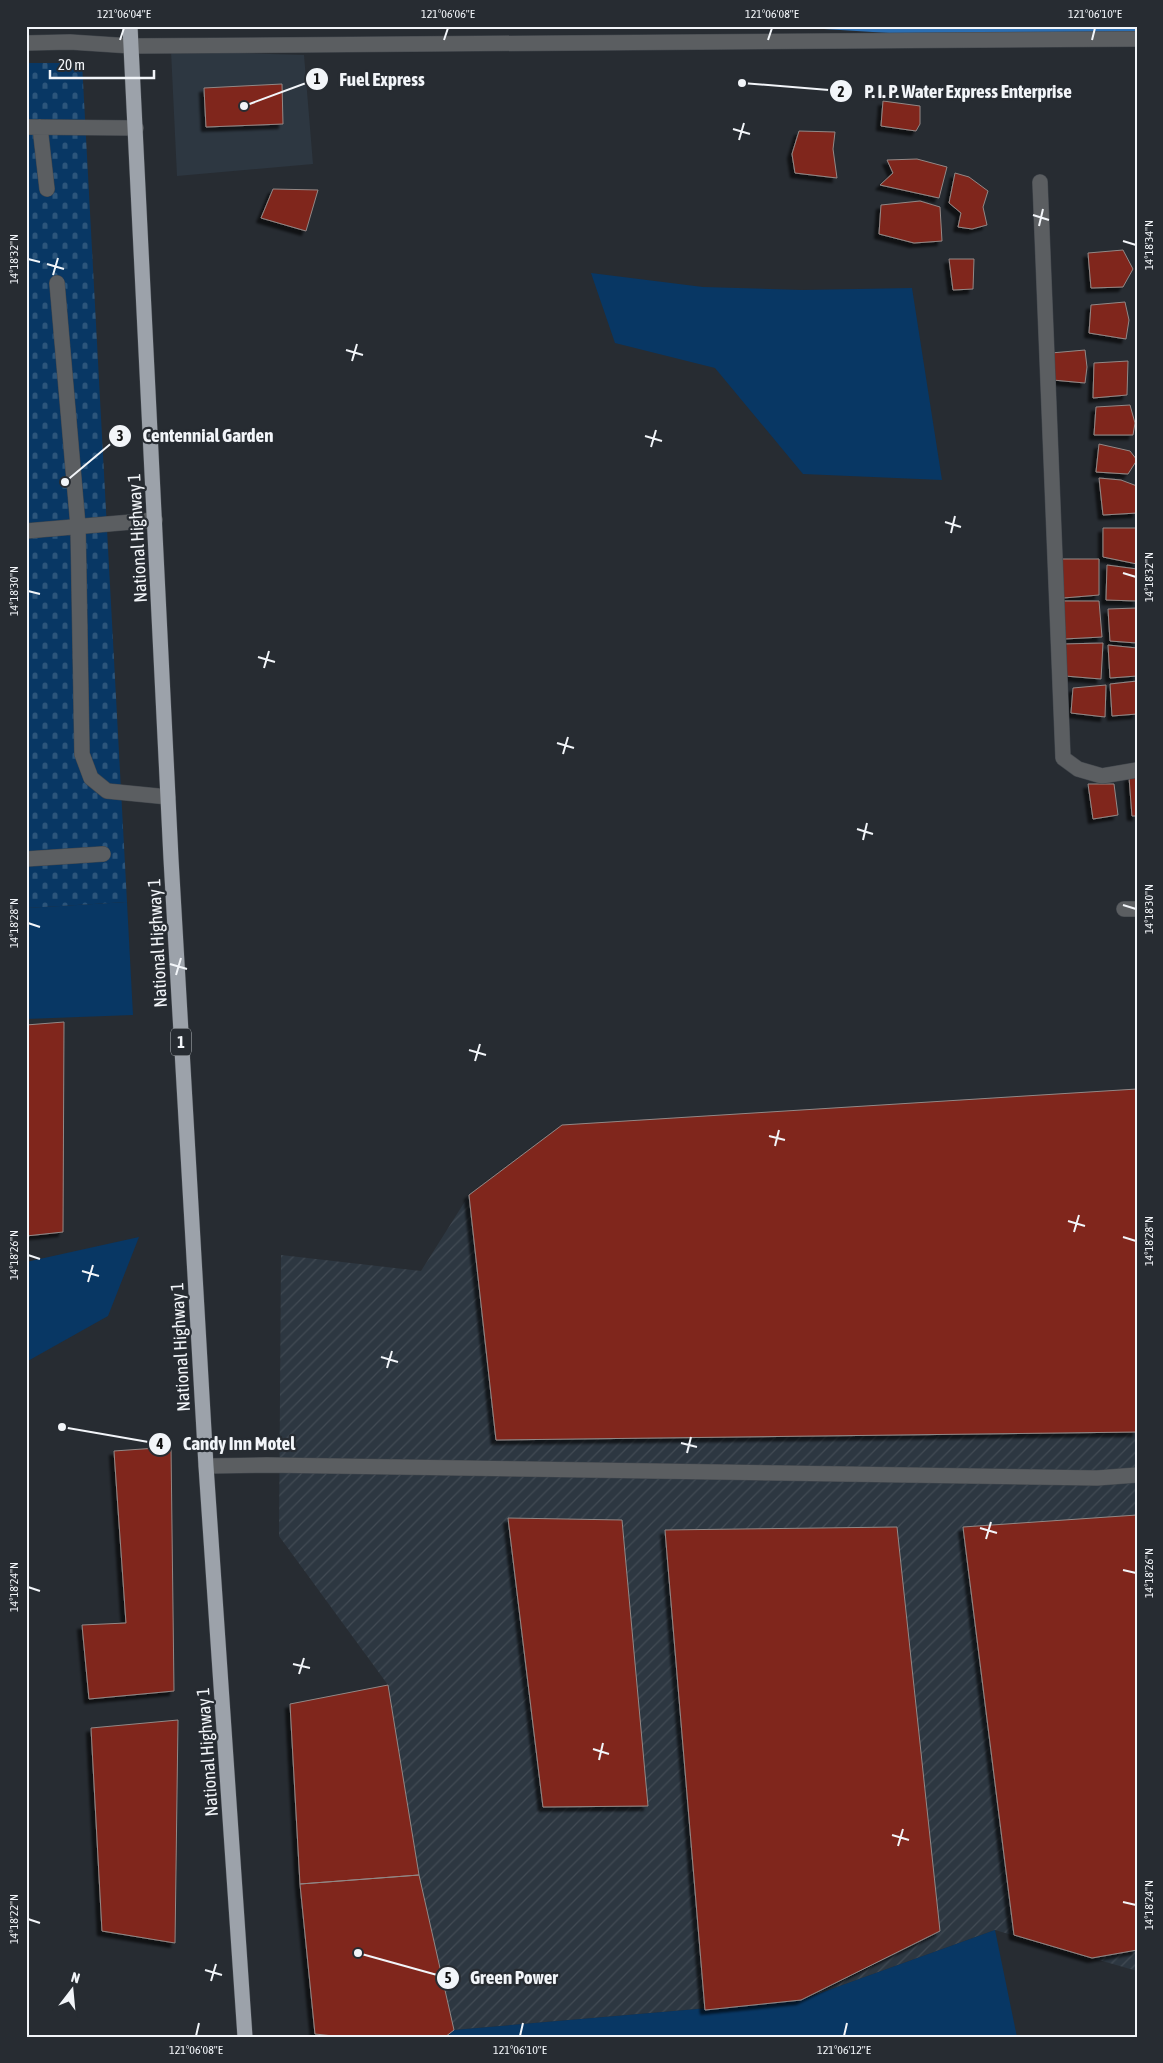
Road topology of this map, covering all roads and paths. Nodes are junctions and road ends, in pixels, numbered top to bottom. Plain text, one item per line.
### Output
1 (130, 37) edge
2 (1137, 39) edge
3 (26, 43) edge
4 (33, 127) edge
5 (136, 128) junction
6 (1040, 182) dead end
7 (47, 189) dead end
8 (57, 283) dead end
9 (155, 520) junction
10 (78, 526) junction
11 (26, 530) edge
12 (1137, 770) edge
13 (168, 796) junction
14 (103, 854) dead end
15 (26, 859) edge
16 (206, 1466) junction
17 (1137, 1475) edge
18 (245, 2037) edge

1 - 2 street
1 - 3 street
1 - 5 highway, National Highway 1 / 1
4 - 5 street
4 - 7 street
5 - 9 highway, National Highway 1 / 1
6 - 12 street
8 - 10 street
9 - 10 street
9 - 13 highway, National Highway 1 / 1
10 - 11 street
10 - 13 street
13 - 16 highway, National Highway 1 / 1
14 - 15 street
16 - 17 street
16 - 18 highway, National Highway 1 / 1

